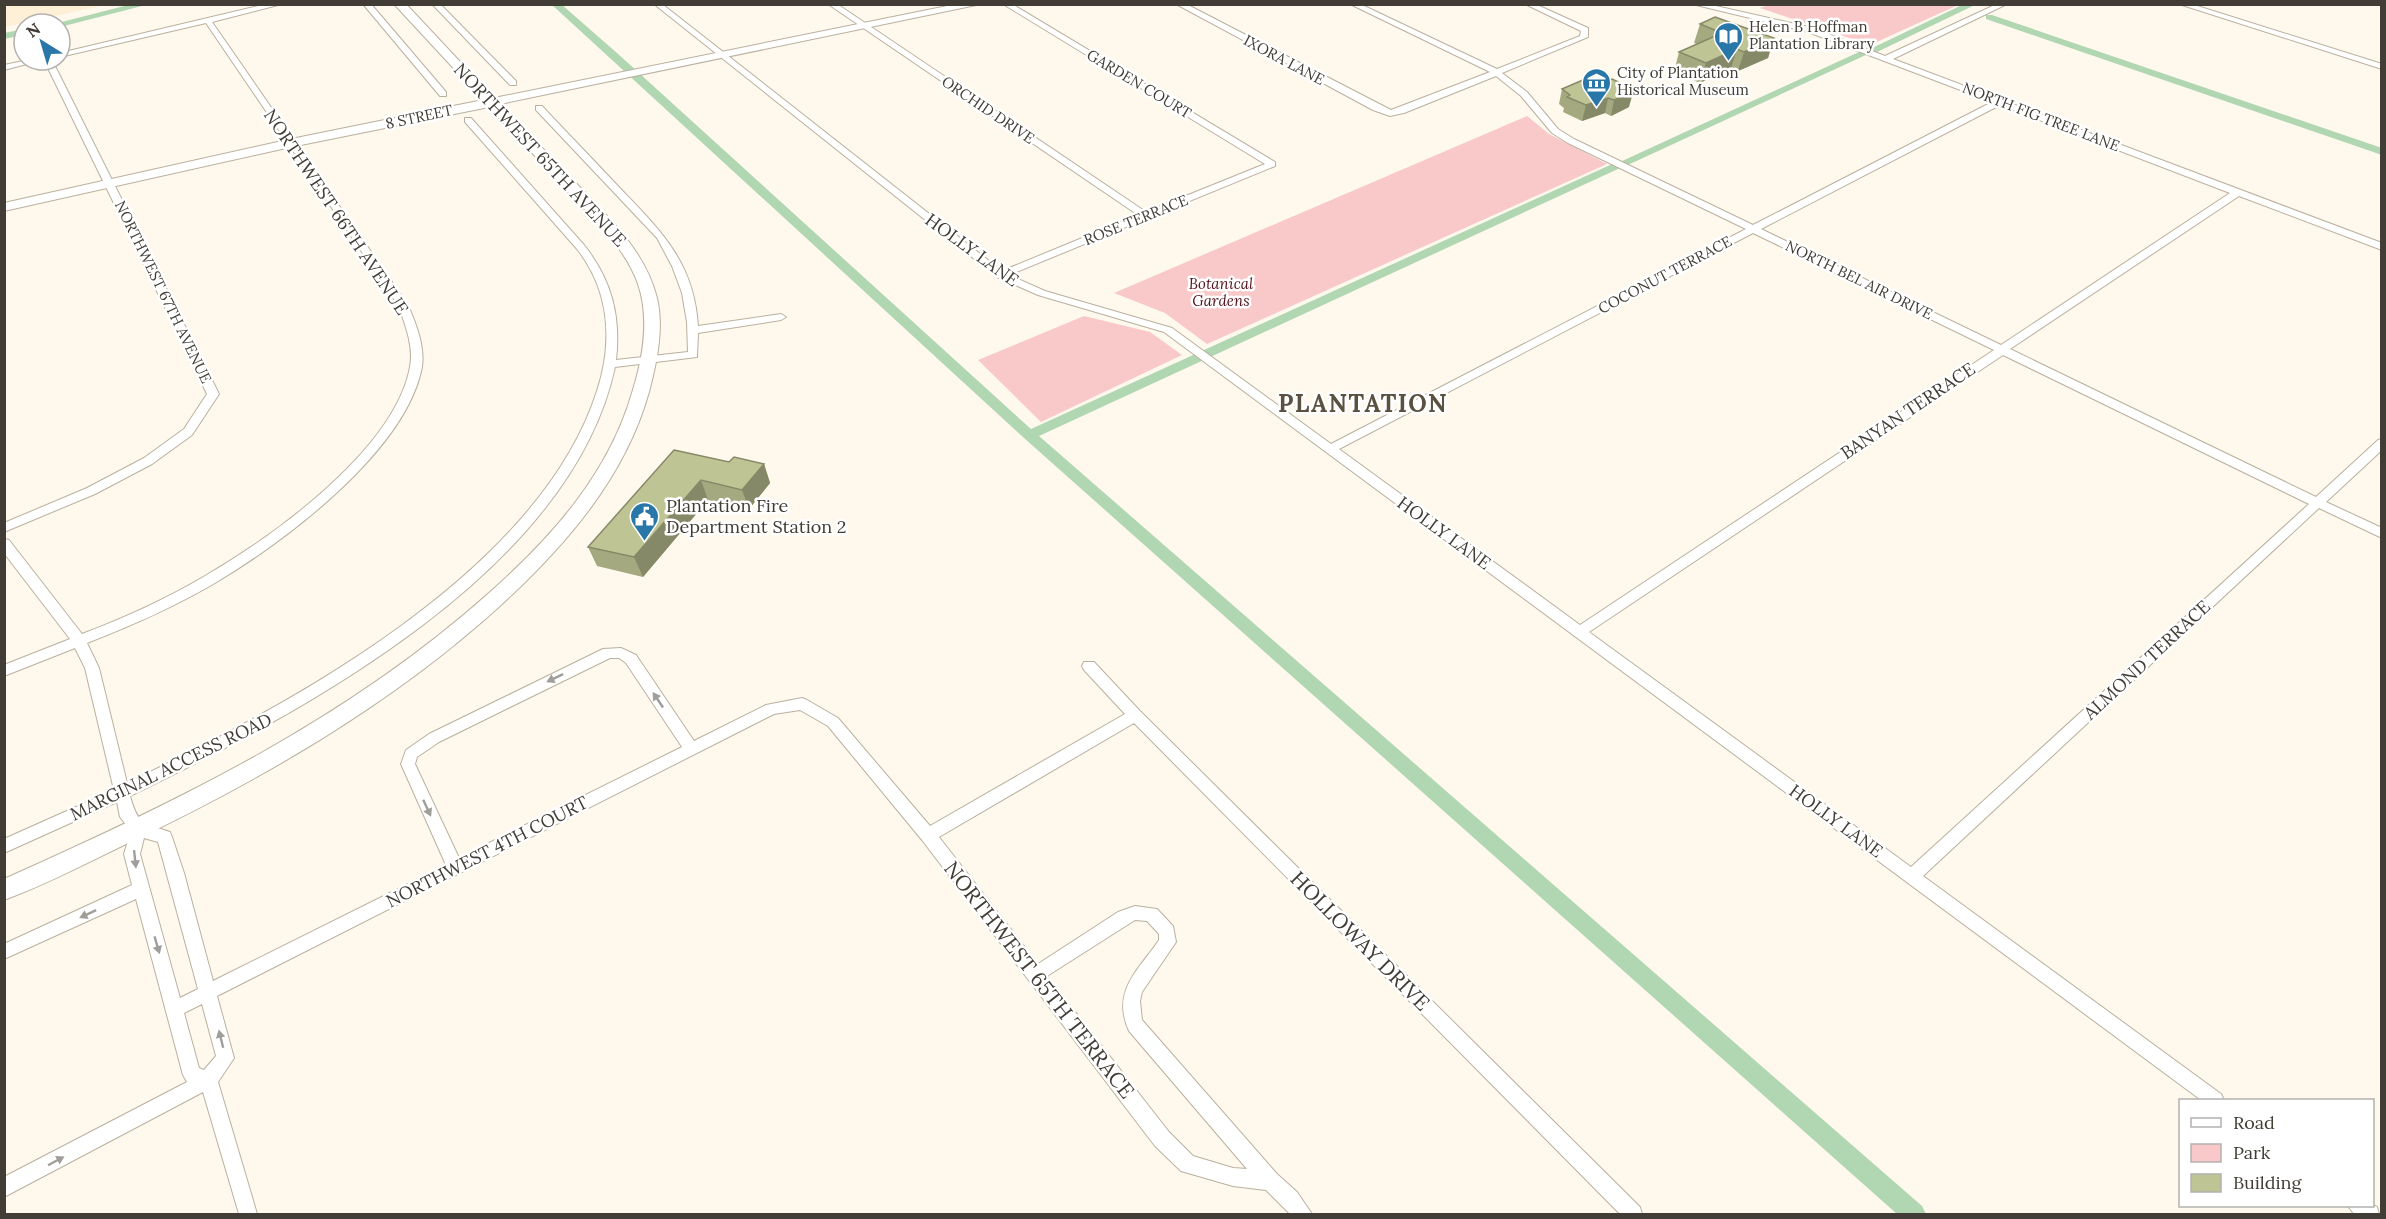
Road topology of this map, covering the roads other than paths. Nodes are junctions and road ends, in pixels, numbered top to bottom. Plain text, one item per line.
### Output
1 (279, 4) edge
2 (366, 4) edge
3 (399, 4) edge
4 (435, 4) edge
5 (657, 4) edge
6 (831, 4) edge
7 (976, 4) edge
8 (1005, 4) edge
9 (1179, 4) edge
10 (1353, 4) edge
11 (1528, 4) edge
12 (1695, 4) edge
13 (2004, 4) edge
14 (2182, 4) edge
15 (208, 21) junction
16 (866, 28) junction
17 (72, 52) edge
18 (723, 57) junction
19 (1885, 58) junction
20 (2382, 67) edge
21 (54, 72) edge
22 (1496, 72) junction
23 (513, 83) dead end
24 (443, 93) dead end
25 (491, 102) junction
26 (1999, 102) junction
27 (539, 108) dead end
28 (468, 120) dead end
29 (291, 143) junction
30 (1272, 164) joint
31 (109, 184) junction
32 (2238, 192) junction
33 (4, 207) edge
34 (1145, 216) junction
35 (1753, 229) junction
36 (2382, 248) edge
37 (1001, 275) junction
38 (782, 317) dead end
39 (694, 330) junction
40 (2001, 349) junction
41 (649, 360) junction
42 (612, 364) junction
43 (2382, 443) edge
44 (1330, 449) junction
45 (2318, 503) junction
46 (4, 528) edge
47 (2382, 534) edge
48 (4, 543) edge
49 (1580, 632) junction
50 (79, 641) junction
51 (1089, 666) dead end
52 (4, 671) edge
53 (802, 704) joint
54 (1135, 715) junction
55 (691, 748) junction
56 (122, 793) junction
57 (139, 830) junction
58 (928, 835) junction
59 (4, 846) edge
60 (456, 868) junction
61 (1911, 876) junction
62 (141, 889) junction
63 (4, 890) edge
64 (4, 952) edge
65 (1035, 975) junction
66 (208, 992) junction
67 (175, 1009) junction
68 (208, 1080) junction
69 (2212, 1099) edge
70 (1270, 1181) junction
71 (4, 1188) edge
72 (248, 1215) edge
73 (1302, 1215) edge
74 (1633, 1215) edge

1 - 15 street
2 - 24 street
3 - 25 street, NORTHWEST 65TH AVENUE
4 - 23 street
5 - 18 street, HOLLY LANE
6 - 16 street, ORCHID DRIVE
7 - 16 street, 8 STREET
8 - 30 street, GARDEN COURT
9 - 22 street, IXORA LANE
10 - 22 street, NORTH BEL AIR DRIVE
11 - 22 street
12 - 19 street, NORTH FIG TREE LANE
13 - 19 street
14 - 20 street
15 - 17 street
15 - 29 street, NORTHWEST 66TH AVENUE
16 - 18 street, 8 STREET
16 - 34 street, ORCHID DRIVE
18 - 25 street, 8 STREET
18 - 37 street, HOLLY LANE
19 - 26 street, NORTH FIG TREE LANE
21 - 31 street, NORTHWEST 67TH AVENUE
22 - 35 street, NORTH BEL AIR DRIVE
25 - 29 street, 8 STREET
25 - 41 street, NORTHWEST 65TH AVENUE
26 - 32 street, NORTH FIG TREE LANE
26 - 35 street, COCONUT TERRACE
27 - 39 street
28 - 42 street, MARGINAL ACCESS ROAD
29 - 31 street, 8 STREET
29 - 50 street, NORTHWEST 66TH AVENUE
30 - 34 street, ROSE TERRACE
31 - 33 street, 8 STREET
31 - 46 street, NORTHWEST 67TH AVENUE
32 - 36 street, NORTH FIG TREE LANE
32 - 40 street, BANYAN TERRACE
34 - 37 street, ROSE TERRACE
35 - 40 street, NORTH BEL AIR DRIVE
35 - 44 street, COCONUT TERRACE
37 - 44 street, HOLLY LANE
38 - 39 street
39 - 41 street
40 - 45 street, NORTH BEL AIR DRIVE
40 - 49 street, BANYAN TERRACE
41 - 42 street
41 - 57 street, NORTHWEST 65TH AVENUE
42 - 56 street, MARGINAL ACCESS ROAD
43 - 45 street, ALMOND TERRACE
44 - 49 street, HOLLY LANE
45 - 47 street, NORTH BEL AIR DRIVE
45 - 61 street, ALMOND TERRACE
48 - 50 street
49 - 61 street, HOLLY LANE
50 - 52 street, NORTHWEST 66TH AVENUE
50 - 56 street
51 - 54 street, HOLLOWAY DRIVE
53 - 55 street, NORTHWEST 4TH COURT
53 - 58 street, NORTHWEST 65TH TERRACE
54 - 58 street
54 - 74 street, HOLLOWAY DRIVE
55 - 60 street, NORTHWEST 4TH COURT
55 -> 60 street
56 - 57 street
56 - 59 street, MARGINAL ACCESS ROAD
57 -> 62 street
57 - 63 street, NORTHWEST 65TH AVENUE
57 - 66 street
58 - 65 street, NORTHWEST 65TH TERRACE
60 - 66 street, NORTHWEST 4TH COURT
61 - 69 street, HOLLY LANE
62 -> 64 street
62 -> 67 street
65 - 70 street, NORTHWEST 65TH TERRACE
65 - 70 street
66 - 67 street, NORTHWEST 4TH COURT
68 -> 66 street
67 - 68 street
71 -> 68 street
68 - 72 street
70 - 73 street

